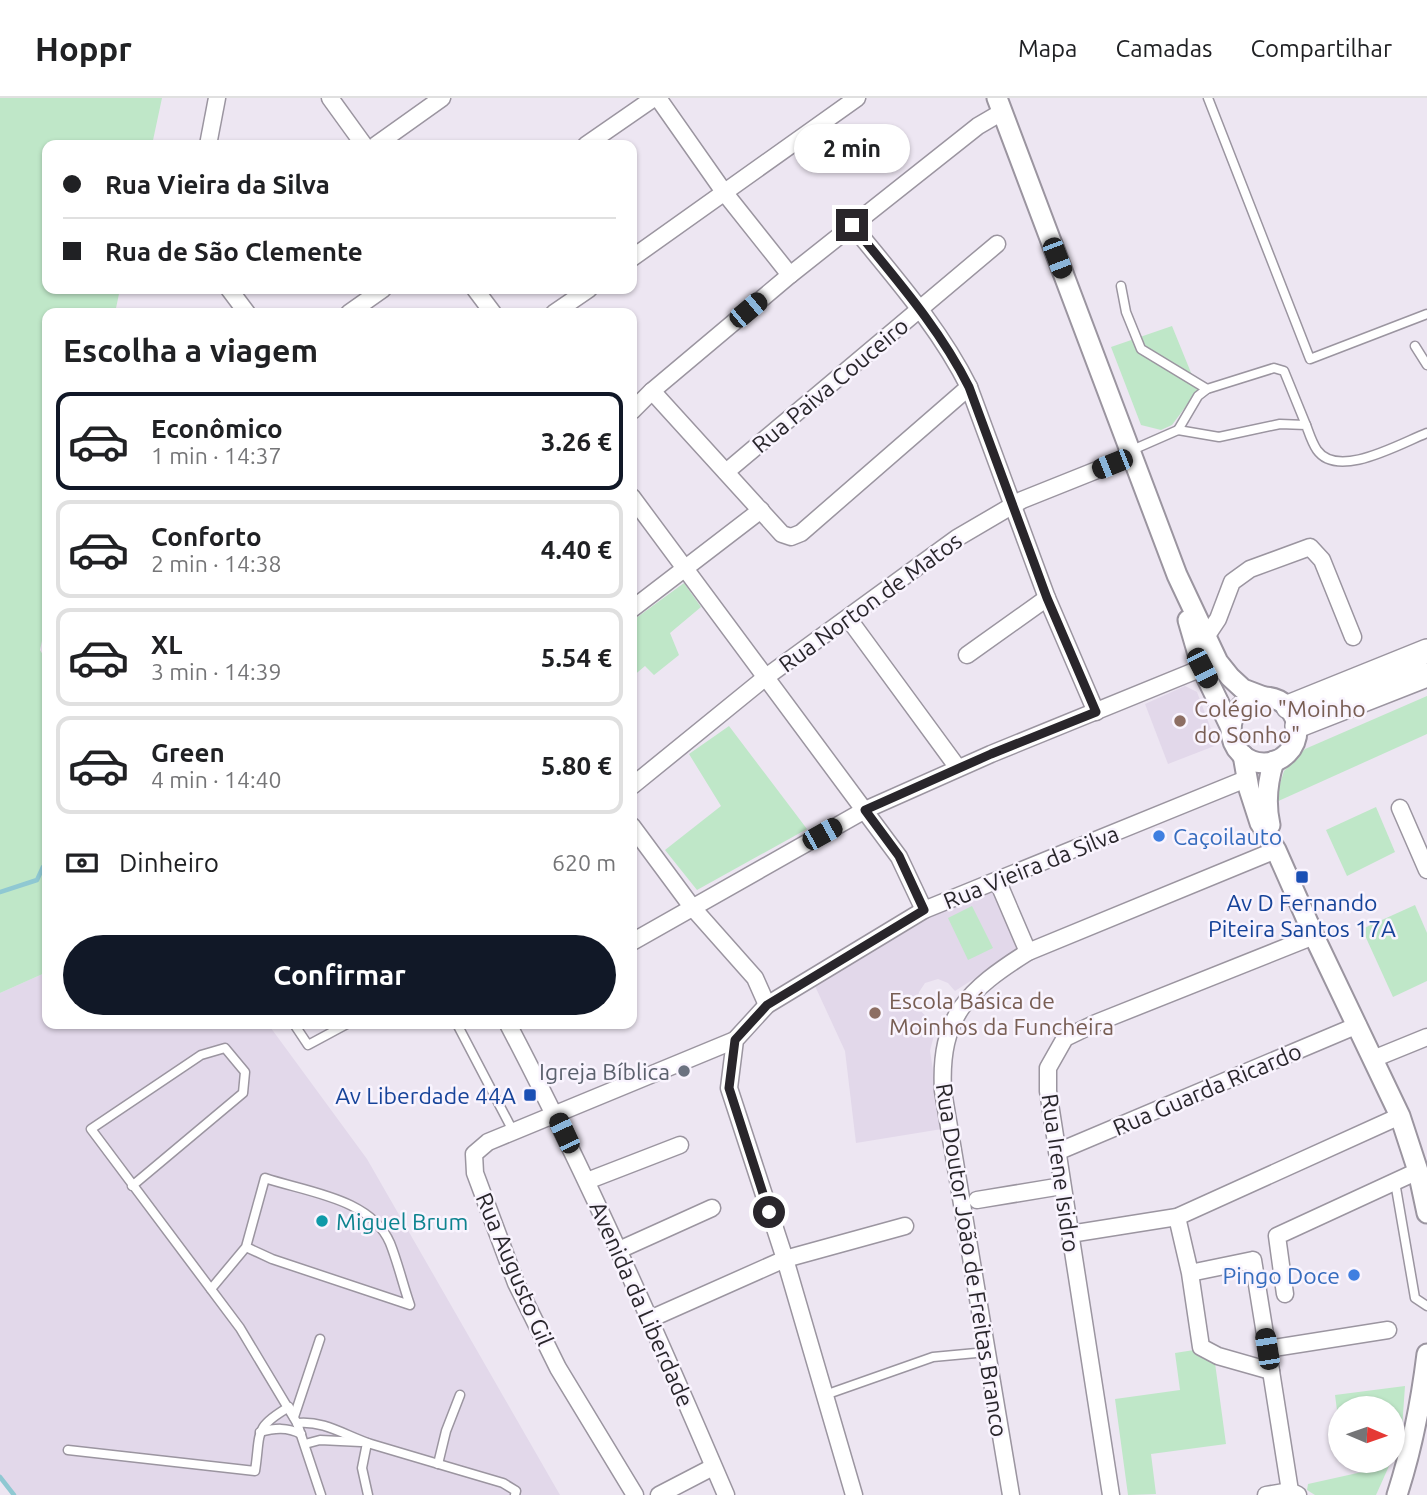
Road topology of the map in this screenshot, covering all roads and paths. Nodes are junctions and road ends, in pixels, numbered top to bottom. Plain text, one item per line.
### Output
1 (217, 98) edge
2 (330, 98) edge
3 (442, 98) edge
4 (656, 98) edge
5 (857, 98) edge
6 (1208, 98) edge
7 (1000, 105) edge
8 (209, 140) edge
9 (360, 140) edge
10 (383, 140) edge
11 (593, 140) edge
12 (724, 192) junction
13 (852, 225) junction
14 (997, 244) dead end
15 (637, 254) edge
16 (790, 275) junction
17 (1121, 286) dead end
18 (376, 294) edge
19 (582, 294) edge
20 (356, 308) edge
21 (561, 308) edge
22 (920, 310) junction
23 (1427, 314) edge
24 (1415, 346) dead end
25 (1427, 365) edge
26 (969, 387) junction
27 (1208, 389) junction
28 (652, 391) junction
29 (637, 406) edge
30 (1306, 425) junction
31 (1178, 430) junction
32 (1427, 433) edge
33 (1131, 453) junction
34 (726, 472) junction
35 (637, 503) edge
36 (1011, 507) junction
37 (761, 510) junction
38 (687, 568) junction
39 (1177, 575) junction
40 (1047, 598) junction
41 (637, 605) edge
42 (848, 618) junction
43 (1206, 637) junction
44 (1353, 637) dead end
45 (1427, 651) edge
46 (967, 655) dead end
47 (1202, 668) junction
48 (1427, 675) edge
49 (766, 677) junction
50 (1264, 697) junction
51 (1096, 712) junction
52 (1292, 717) junction
53 (1231, 728) junction
54 (1243, 755) junction
55 (1274, 761) junction
56 (958, 768) junction
57 (1246, 779) junction
58 (637, 782) edge
59 (1400, 808) dead end
60 (865, 810) junction
61 (637, 833) edge
62 (1276, 850) junction
63 (1427, 870) edge
64 (998, 882) junction
65 (692, 907) junction
66 (924, 910) junction
67 (1314, 936) junction
68 (637, 939) edge
69 (1028, 952) junction
70 (767, 1005) junction
71 (1358, 1026) junction
72 (297, 1029) edge
73 (338, 1029) edge
74 (460, 1029) edge
75 (511, 1029) edge
76 (1427, 1037) edge
77 (735, 1040) junction
78 (704, 1053) junction
79 (1373, 1059) junction
80 (731, 1069) junction
81 (555, 1114) junction
82 (1399, 1116) junction
83 (513, 1132) junction
84 (680, 1144) dead end
85 (1057, 1152) junction
86 (1418, 1171) junction
87 (587, 1181) junction
88 (1395, 1182) junction
89 (132, 1186) junction
90 (1062, 1186) junction
91 (977, 1200) dead end
92 (712, 1208) dead end
93 (1427, 1213) edge
94 (1177, 1217) junction
95 (905, 1226) dead end
96 (1070, 1234) junction
97 (246, 1247) junction
98 (619, 1250) junction
99 (785, 1259) junction
100 (1190, 1273) junction
101 (211, 1289) junction
102 (1285, 1294) dead end
103 (1427, 1306) edge
104 (650, 1319) junction
105 (1388, 1330) dead end
106 (320, 1339) dead end
107 (1267, 1349) junction
108 (987, 1352) junction
109 (1427, 1354) edge
110 (1271, 1371) junction
111 (460, 1395) dead end
112 (825, 1395) junction
113 (289, 1407) junction
114 (295, 1420) junction
115 (260, 1432) junction
116 (301, 1434) junction
117 (366, 1443) junction
118 (305, 1444) junction
119 (68, 1450) dead end
120 (438, 1464) junction
121 (713, 1467) junction
122 (1294, 1493) edge
123 (321, 1495) edge
124 (368, 1495) edge
125 (515, 1495) edge
126 (635, 1495) edge
127 (659, 1495) edge
128 (726, 1495) edge
129 (854, 1495) edge
130 (1010, 1495) edge
131 (1111, 1495) edge
132 (1266, 1495) edge
133 (1397, 1495) edge

1 - 8 street
2 - 9 street
3 - 10 street
4 - 11 street
4 - 12 street
5 - 12 street
6 - 23 lane
7 - 13 street
7 - 33 street
12 - 15 street
12 - 16 street
13 - 16 street
13 - 22 street
14 - 22 street, Rua Paiva Couceiro
16 - 28 street
17 - 27 lane
18 - 20 street
19 - 21 street
22 - 26 street
22 - 34 street, Rua Paiva Couceiro
24 - 25 lane
26 - 36 street
26 - 37 street
27 - 30 lane
27 - 31 lane
28 - 29 street
28 - 34 street
30 - 31 lane
30 - 32 lane
31 - 33 lane
33 - 36 street, Rua Norton de Matos
33 - 39 street
34 - 37 street
35 - 38 street
36 - 40 street
36 - 42 street, Rua Norton de Matos
37 - 38 street
38 - 41 street
38 - 49 street
39 - 43 street
39 - 47 street
40 - 46 street
40 - 51 street
42 - 49 street, Rua Norton de Matos
42 - 56 street
43 - 44 street
43 - 50 street
45 - 52 main road
47 - 51 street
47 - 53 street
48 - 52 main road
49 - 58 street, Rua Norton de Matos
49 - 60 street
50 - 52 street
50 - 53 street
51 - 56 street
52 - 55 street
53 - 54 street
54 - 55 street
54 - 57 street
55 - 62 street
56 - 60 street
57 - 62 street
57 - 64 street, Rua Vieira da Silva
59 - 63 street
60 - 65 street
60 - 66 street
61 - 65 street
62 - 67 street
62 - 69 street, Rua Doutor João de Freitas Branco
64 - 66 street, Rua Vieira da Silva
64 - 69 street
65 - 68 street
65 - 70 street
66 - 70 street, Rua Vieira da Silva
67 - 71 street
67 - 85 street, Rua Irene Isidro
69 - 108 street, Rua Doutor João de Freitas Branco
70 - 77 street, Rua Vieira da Silva
71 - 79 street
71 - 85 street, Rua Guarda Ricardo
72 - 73 lane
74 - 83 lane
75 - 81 street, Avenida da Liberdade
76 - 79 street
77 - 78 street, Rua Augusto Gil
77 - 80 street
78 - 80 street
78 - 81 street, Rua Augusto Gil
79 - 82 street
80 - 99 street
81 - 83 street, Rua Augusto Gil
81 - 87 street, Avenida da Liberdade
82 - 86 street
82 - 94 street
83 - 126 street, Rua Augusto Gil
84 - 87 street
85 - 90 street, Rua Irene Isidro
86 - 88 street
86 - 93 street
87 - 98 street, Avenida da Liberdade
88 - 102 street
88 - 103 lane
89 - 89 lane
89 - 101 lane
90 - 91 street
90 - 96 street, Rua Irene Isidro
92 - 98 street
94 - 96 street
94 - 100 street
95 - 99 street
96 - 131 street, Rua Irene Isidro
97 - 97 lane
97 - 101 lane
98 - 104 street, Avenida da Liberdade
99 - 104 street
99 - 112 street
100 - 107 street
100 - 110 street
101 - 113 lane
104 - 121 street, Avenida da Liberdade
105 - 107 street
106 - 114 lane
107 - 110 street
108 - 112 lane
108 - 130 street, Rua Doutor João de Freitas Branco
109 - 133 street
110 - 122 street
111 - 120 lane
112 - 129 street
113 - 114 lane
113 - 115 lane
114 - 116 lane
114 - 117 lane
115 - 116 lane
115 - 119 lane
116 - 118 lane
117 - 118 lane
117 - 120 lane
117 - 124 lane
118 - 123 lane
120 - 125 lane
121 - 127 street
121 - 128 street, Avenida da Liberdade
122 - 132 street

